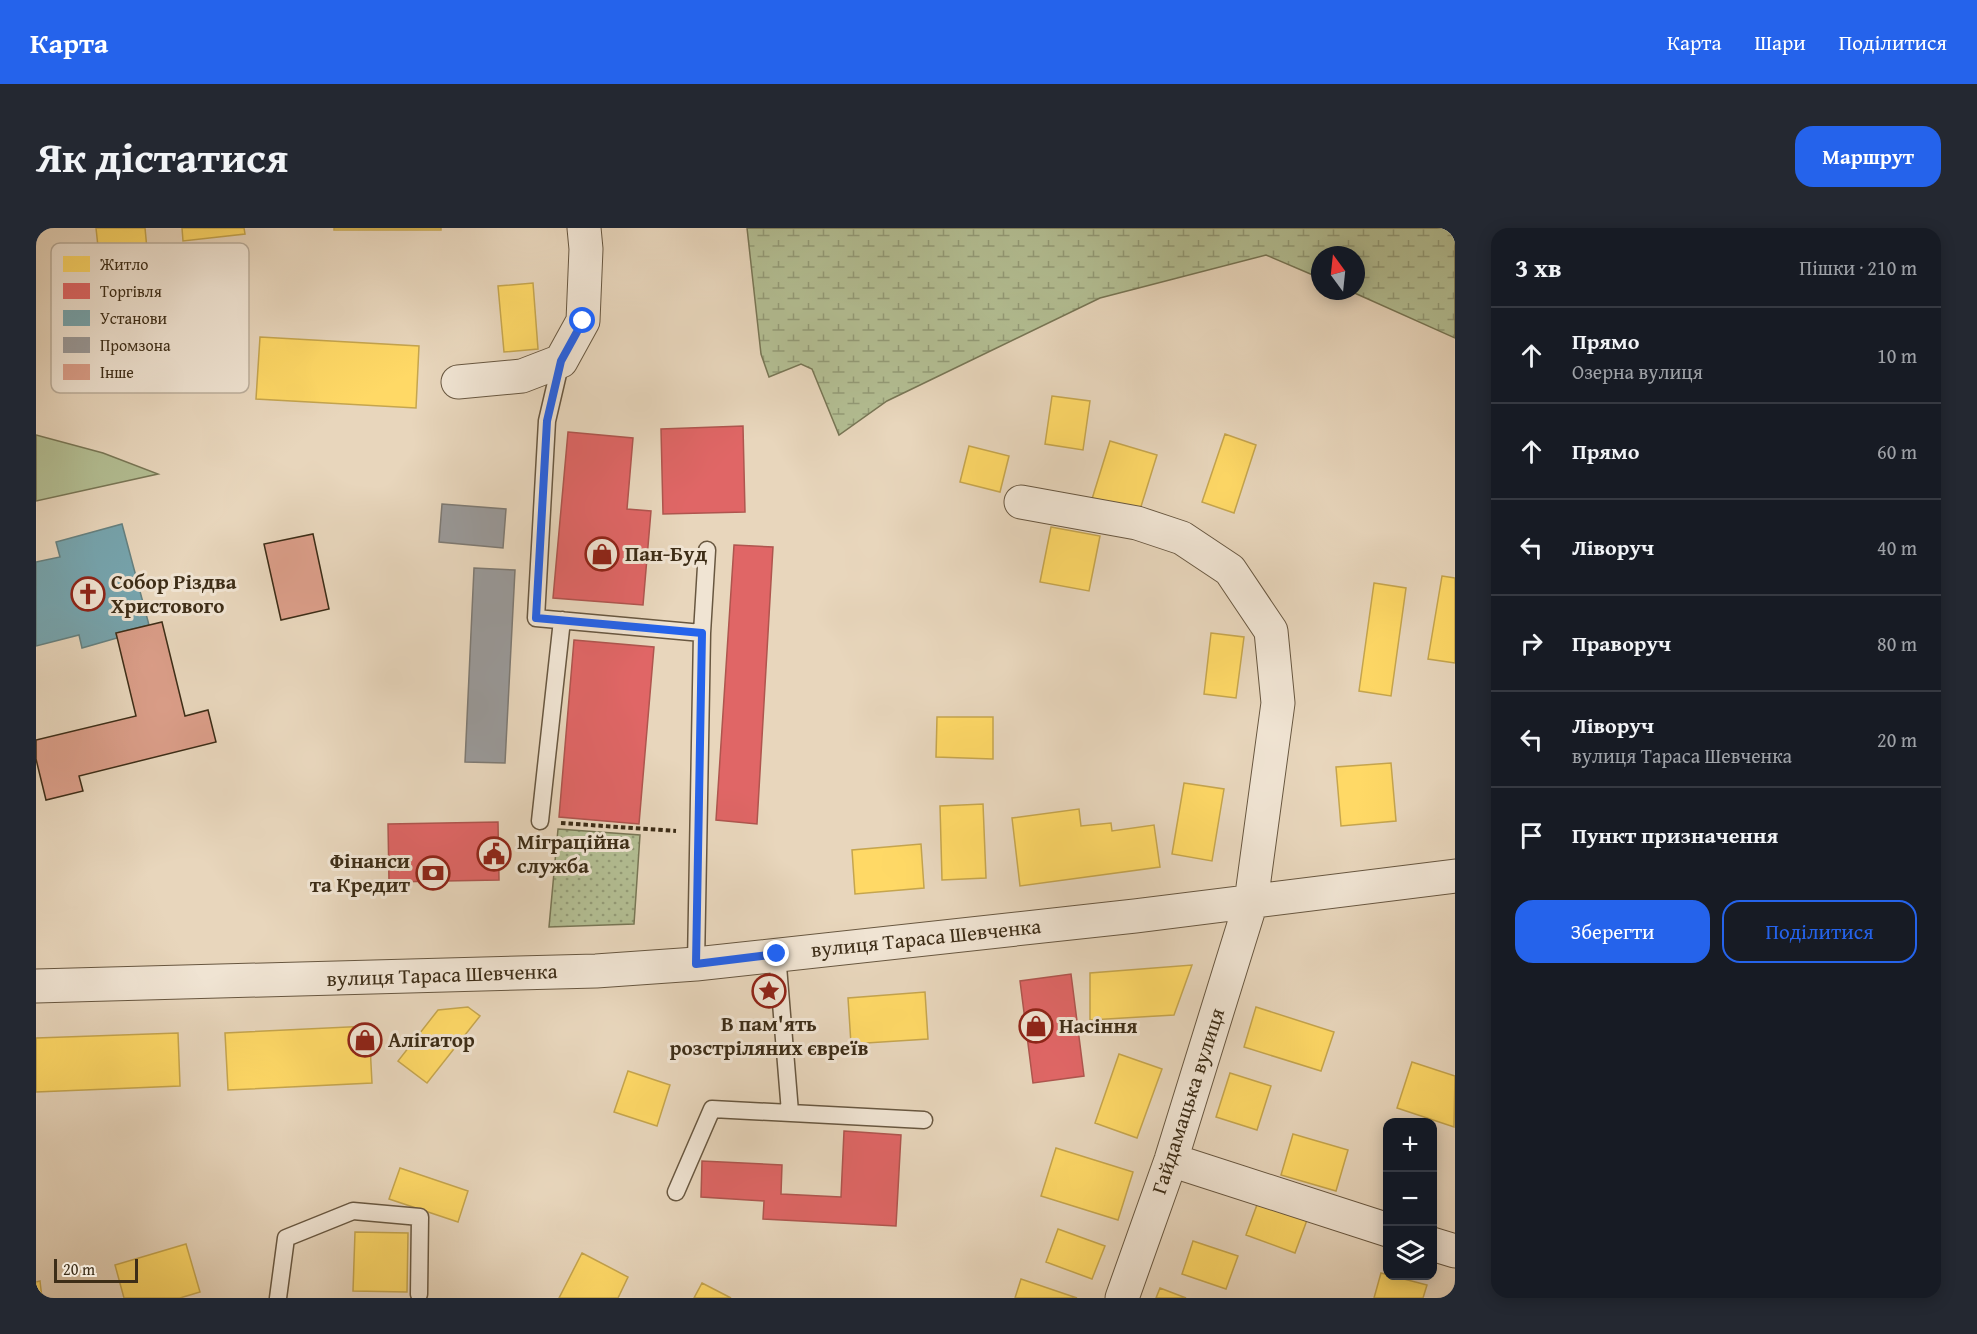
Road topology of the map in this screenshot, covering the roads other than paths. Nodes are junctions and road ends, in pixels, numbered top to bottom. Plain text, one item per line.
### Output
1 (584, 228) edge
2 (561, 361) junction
3 (458, 382) dead end
4 (1020, 502) dead end
5 (707, 550) dead end
6 (562, 620) junction
7 (702, 633) junction
8 (540, 821) road end
9 (1455, 876) edge
10 (1251, 902) junction
11 (777, 954) junction
12 (696, 964) junction
13 (36, 986) edge
14 (790, 1112) junction
15 (924, 1120) dead end
16 (1171, 1160) junction
17 (676, 1192) dead end
18 (1383, 1228) edge
19 (1437, 1246) edge
20 (1455, 1251) edge
21 (419, 1294) dead end
22 (278, 1298) edge
23 (1122, 1298) edge

1 - 2 street
2 - 3 street
2 - 6 lane
4 - 10 street, Гайдамацька вулиця
5 - 7 lane
6 - 7 lane
6 - 8 lane
7 - 12 lane
9 - 10 street, вулиця Тараса Шевченка
10 - 11 street, вулиця Тараса Шевченка
10 - 16 street, Гайдамацька вулиця
11 - 12 street, вулиця Тараса Шевченка
11 - 14 lane
12 - 13 street, вулиця Тараса Шевченка
14 - 15 lane
14 - 17 lane
16 - 18 street
16 - 23 street, Гайдамацька вулиця
19 - 20 street
21 - 22 lane

